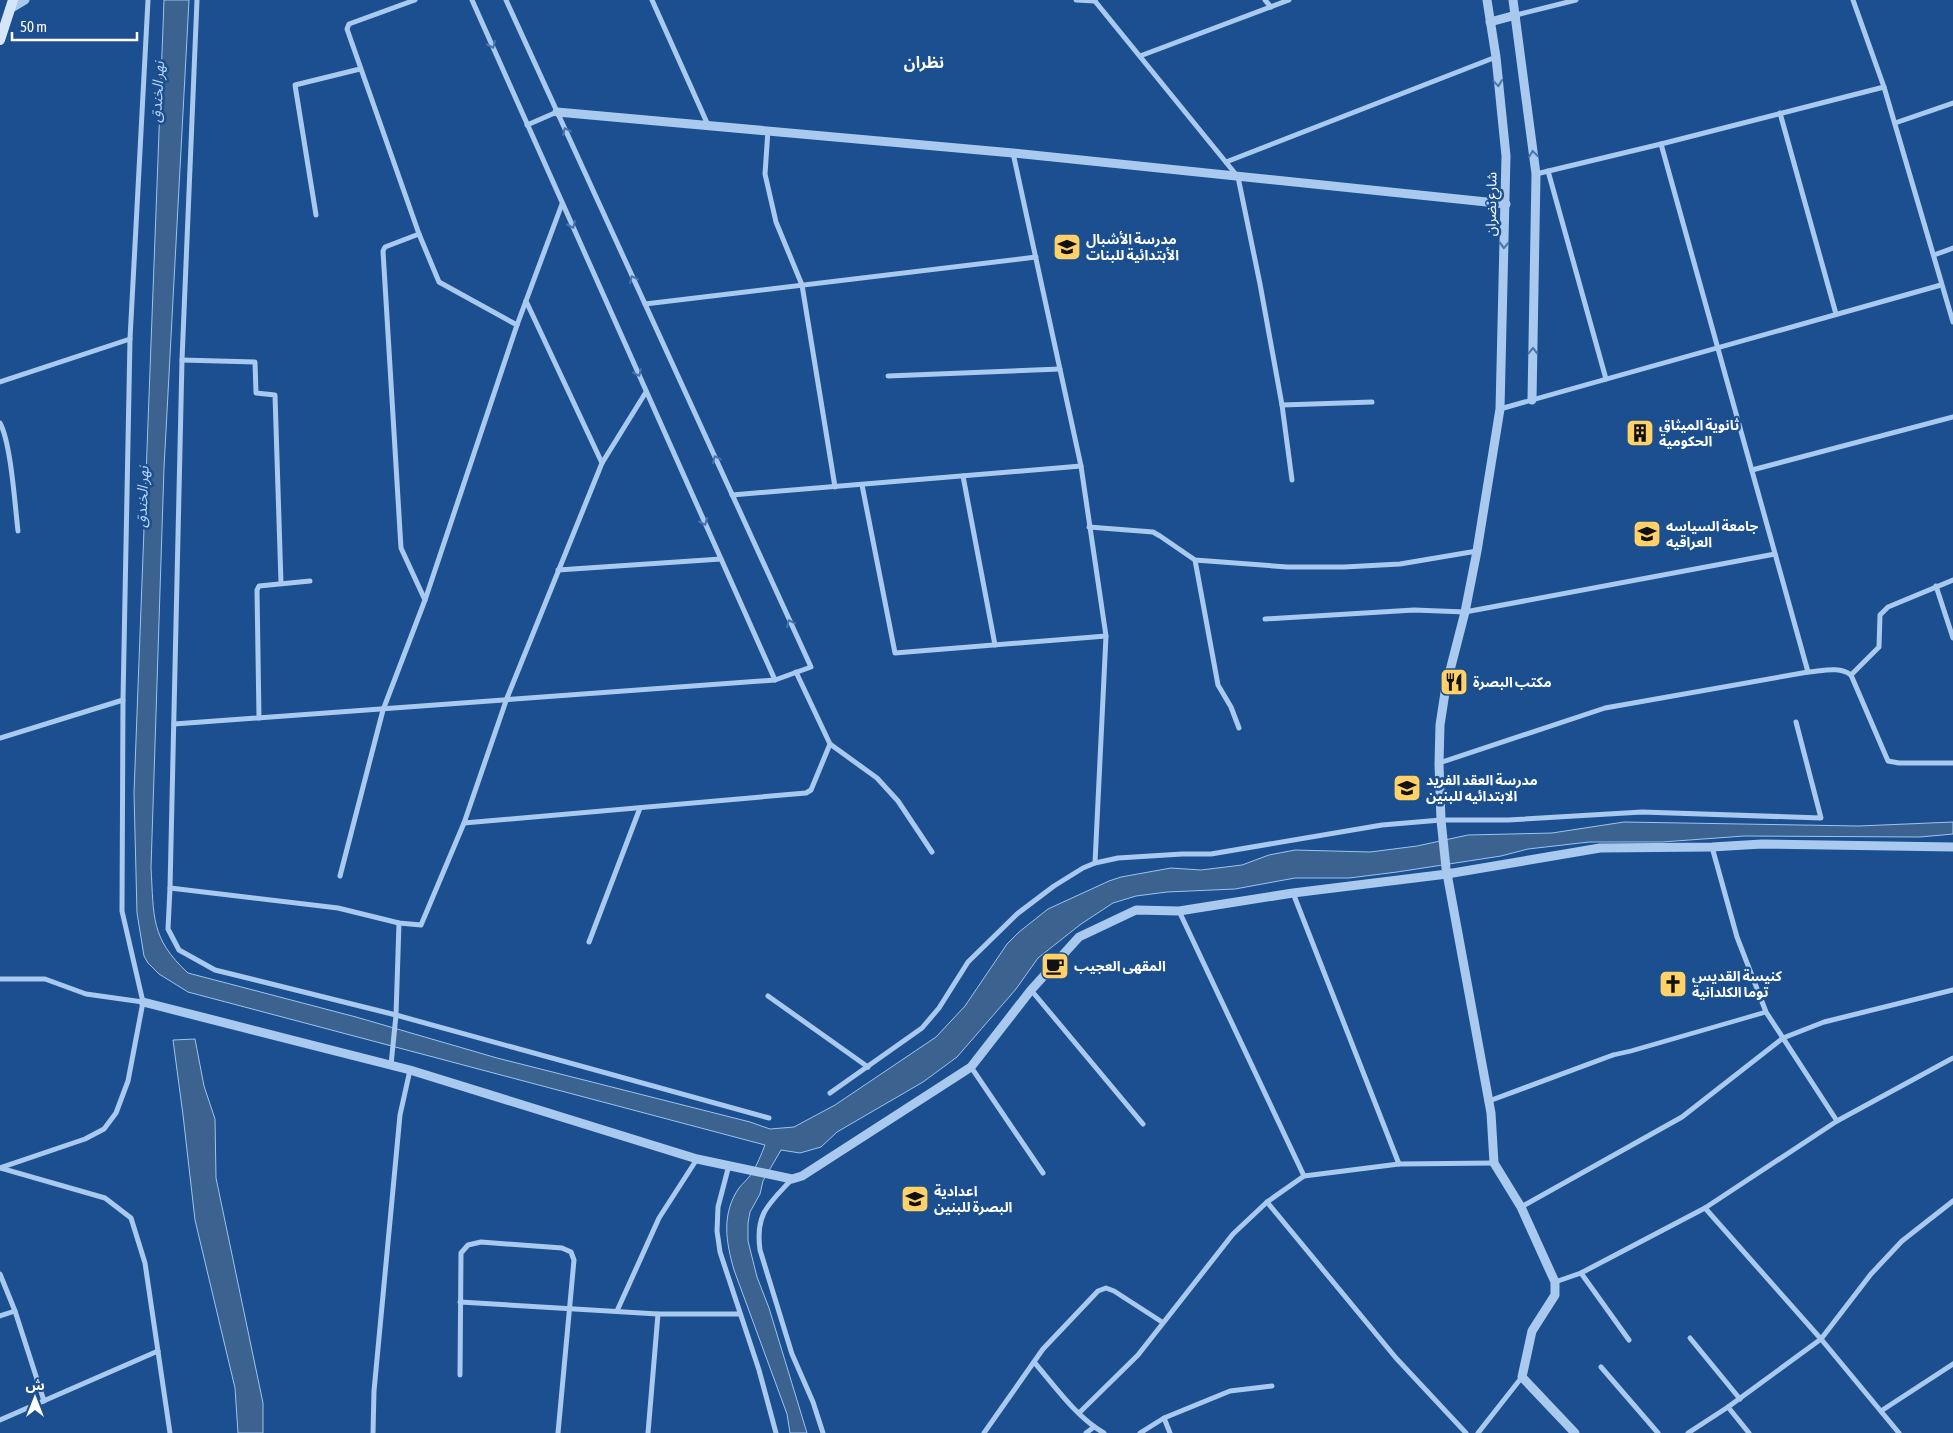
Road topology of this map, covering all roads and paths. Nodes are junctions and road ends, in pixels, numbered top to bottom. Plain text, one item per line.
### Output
1 (25, 0) edge
2 (148, 0) edge
3 (197, 0) edge
4 (415, 0) edge
5 (472, 0) edge
6 (506, 0) edge
7 (652, 0) edge
8 (1076, 0) edge
9 (1265, 0) edge
10 (1289, 0) edge
11 (1487, 0) edge
12 (1513, 0) edge
13 (1576, 0) edge
14 (1853, 0) edge
15 (1095, 1) edge
16 (11, 4) edge
17 (1271, 7) junction
18 (1516, 15) junction
19 (1490, 22) junction
20 (0, 40) edge
21 (1140, 56) junction
22 (1496, 57) junction
23 (360, 69) junction
24 (1884, 87) junction
25 (1953, 103) edge
26 (557, 112) junction
27 (1780, 113) junction
28 (1895, 123) junction
29 (527, 125) junction
30 (708, 125) junction
31 (768, 130) junction
32 (1661, 144) junction
33 (1013, 153) junction
34 (1226, 162) junction
35 (1548, 171) junction
36 (1536, 174) junction
37 (1238, 177) junction
38 (562, 204) junction
39 (1506, 204) junction
40 (316, 215) dead end
41 (419, 234) junction
42 (1953, 248) edge
43 (1934, 255) junction
44 (1036, 257) junction
45 (802, 285) junction
46 (1941, 285) junction
47 (526, 301) junction
48 (645, 304) junction
49 (1836, 314) junction
50 (1953, 322) edge
51 (517, 325) junction
52 (130, 339) junction
53 (1718, 348) junction
54 (182, 360) junction
55 (1060, 369) junction
56 (888, 376) dead end
57 (1606, 379) junction
58 (0, 382) edge
59 (646, 392) junction
60 (1532, 400) junction
61 (1372, 402) dead end
62 (1282, 405) junction
63 (1500, 409) junction
64 (1953, 417) edge
65 (0, 424) edge
66 (602, 463) junction
67 (1081, 466) junction
68 (1752, 470) junction
69 (963, 476) junction
70 (1292, 480) dead end
71 (862, 485) junction
72 (835, 487) junction
73 (732, 495) junction
74 (1089, 527) junction
75 (18, 531) dead end
76 (1478, 551) junction
77 (1775, 554) junction
78 (721, 559) junction
79 (1195, 560) junction
80 (558, 570) junction
81 (1953, 580) edge
82 (310, 581) dead end
83 (281, 583) junction
84 (1936, 586) junction
85 (425, 600) junction
86 (1465, 612) junction
87 (1265, 618) dead end
88 (1106, 636) junction
89 (1953, 638) edge
90 (996, 645) junction
91 (796, 672) junction
92 (1808, 672) junction
93 (1851, 675) junction
94 (775, 680) junction
95 (507, 698) junction
96 (123, 700) junction
97 (383, 710) junction
98 (259, 718) junction
99 (1796, 722) dead end
100 (174, 724) junction
101 (1239, 728) dead end
102 (0, 738) edge
103 (830, 744) junction
104 (1438, 764) junction
105 (1953, 764) edge
106 (640, 808) junction
107 (464, 823) junction
108 (1441, 823) junction
109 (1712, 847) junction
110 (1953, 847) edge
111 (932, 852) dead end
112 (1095, 863) junction
113 (1447, 871) junction
114 (340, 876) dead end
115 (170, 888) junction
116 (1294, 893) junction
117 (1179, 911) junction
118 (399, 922) junction
119 (589, 942) dead end
120 (0, 979) edge
121 (1031, 990) junction
122 (1953, 990) edge
123 (768, 996) dead end
124 (143, 1002) junction
125 (1766, 1012) junction
126 (396, 1018) junction
127 (1783, 1038) junction
128 (1613, 1054) joint
129 (1953, 1058) edge
130 (392, 1061) junction
131 (868, 1067) junction
132 (971, 1067) junction
133 (410, 1070) junction
134 (830, 1093) dead end
135 (1489, 1101) junction
136 (769, 1118) dead end
137 (1837, 1121) junction
138 (1143, 1124) dead end
139 (697, 1158) junction
140 (1494, 1163) junction
141 (1399, 1164) junction
142 (729, 1166) junction
143 (0, 1168) edge
144 (1043, 1173) dead end
145 (1304, 1176) junction
146 (792, 1179) junction
147 (1953, 1201) edge
148 (1267, 1202) junction
149 (1521, 1207) junction
150 (1705, 1208) junction
151 (1581, 1273) junction
152 (0, 1274) edge
153 (1555, 1282) junction
154 (460, 1302) junction
155 (570, 1308) junction
156 (15, 1311) junction
157 (618, 1311) junction
158 (658, 1314) junction
159 (740, 1314) junction
160 (0, 1316) edge
161 (1162, 1322) junction
162 (1690, 1338) dead end
163 (1821, 1339) junction
164 (1629, 1340) dead end
165 (158, 1351) junction
166 (1034, 1362) junction
167 (1953, 1364) edge
168 (1601, 1367) dead end
169 (460, 1375) dead end
170 (1522, 1377) junction
171 (1272, 1386) dead end
172 (1740, 1399) junction
173 (44, 1401) junction
174 (1728, 1407) junction
175 (1881, 1411) junction
176 (1079, 1413) junction
177 (1164, 1418) junction
178 (0, 1420) edge
179 (1094, 1427) junction
180 (824, 1432) edge
181 (170, 1433) edge
182 (373, 1433) edge
183 (558, 1433) edge
184 (648, 1433) edge
185 (776, 1433) edge
186 (984, 1433) edge
187 (1086, 1433) edge
188 (1104, 1433) edge
189 (1140, 1433) edge
190 (1170, 1433) edge
191 (1466, 1433) edge
192 (1478, 1433) edge
193 (1575, 1433) edge
194 (1658, 1433) edge
195 (1688, 1433) edge
196 (1749, 1433) edge
197 (1899, 1433) edge

1 - 16 street
2 - 52 street
3 - 54 street
4 - 23 street
5 -> 29 street
6 - 26 street
7 - 30 street
8 - 15 street
9 - 17 street
10 - 17 street
11 - 19 street, شارع نضران
12 - 18 street
13 - 18 street
14 - 24 street
15 - 21 street
16 - 20 main road
17 - 21 street
18 - 19 street
36 -> 18 street
19 - 22 street, شارع نضران
21 - 34 street
22 - 34 street
22 -> 39 street, شارع نضران
23 - 40 street
23 - 41 street
24 - 27 street
24 - 28 street
25 - 28 street
26 - 29 street
26 - 30 street
48 -> 26 street
27 - 32 street
27 - 49 street
28 - 43 street
29 - 38 street
30 - 31 street
31 - 33 street
31 - 45 street
32 - 35 street
32 - 53 street
33 - 37 street
33 - 44 street
34 - 37 street
35 - 36 street
35 - 57 street
60 -> 36 street
37 - 39 street
37 - 62 street
38 - 47 street
38 -> 59 street
39 -> 63 street, شارع نضران
41 - 51 street
41 - 85 street
42 - 43 street
43 - 46 street
44 - 45 street
44 - 55 street
45 - 48 street
45 - 72 street
46 - 49 street
46 - 50 street
47 - 51 street
47 - 66 street
73 -> 48 street
49 - 53 street
51 - 85 street
52 - 58 street
52 - 96 street
53 - 57 street
53 - 68 street
54 - 83 street
54 - 100 street
55 - 56 street
55 - 67 street
57 - 60 street
59 - 66 street
59 -> 78 street
60 - 63 street
61 - 62 street
62 - 70 street
63 - 76 street, شارع نضران
64 - 68 street
65 - 75 street
66 - 80 street
67 - 69 street
67 - 74 street
68 - 77 street
69 - 71 street
69 - 90 street
71 - 72 street
71 - 90 street
72 - 73 street
91 -> 73 street
74 - 79 street
74 - 88 street
76 - 79 street
76 - 86 street, شارع نضران
77 - 86 street
77 - 92 street
78 - 80 street
78 - 94 street
79 - 101 street
80 - 95 street
81 - 84 street
82 - 83 street
83 - 98 street
84 - 89 street
84 - 93 street
85 - 97 street
86 - 87 street
86 - 104 street, شارع نضران
88 - 90 street
88 - 112 street
91 - 94 street
91 - 103 street
92 - 93 street
92 - 104 street
93 - 105 street
94 - 95 street
95 - 97 street
95 - 107 street
96 - 102 street
96 - 124 street
97 - 98 street
97 - 114 street
98 - 100 street
99 - 108 street
100 - 115 street
103 - 106 street
103 - 111 street
104 - 108 street, شارع نضران
106 - 107 street
106 - 119 street
107 - 118 street
108 - 112 street
108 - 113 street, شارع نضران
109 - 110 street
109 - 113 street
109 - 125 street
112 - 131 street
113 - 116 street
113 - 135 street, شارع نضران
115 - 118 street
115 - 126 street
116 - 117 street
116 - 141 street
117 - 121 street
117 - 145 street
118 - 126 street
120 - 124 street
121 - 132 street
121 - 138 street
122 - 127 street
123 - 131 street
124 - 130 street
124 - 143 street
125 - 127 street
125 - 128 street
126 - 130 street
126 - 136 street
127 - 137 street
127 - 149 street
128 - 135 street
129 - 137 street
130 - 133 street
131 - 134 street
132 - 144 street
132 - 146 street
133 - 139 street
133 - 182 street
135 - 140 street, شارع نضران
137 - 150 street
139 - 142 street
139 - 157 street
140 - 141 street
140 - 149 street
141 - 145 street
142 - 146 street
142 - 159 street
143 - 165 street
145 - 148 street
146 - 180 street
147 - 163 street
148 - 161 street
148 - 191 street
149 - 153 street
150 - 151 street
150 - 163 street
151 - 153 street
151 - 164 street
152 - 156 street
153 - 170 street
154 - 155 street
154 - 155 street
154 - 169 street
155 - 157 street
155 - 183 street
156 - 160 street
156 - 173 street
157 - 158 street
158 - 159 street
158 - 184 street
159 - 185 street
161 - 166 street
161 - 176 street
162 - 172 street
163 - 172 street
163 - 175 street
165 - 173 street
165 - 181 street
166 - 176 street
166 - 186 street
167 - 175 street
168 - 194 street
170 - 192 street
170 - 193 street
171 - 177 street
172 - 174 street
173 - 178 street
174 - 195 street
174 - 196 street
175 - 197 street
176 - 179 street
177 - 189 street
177 - 190 street
179 - 187 street
179 - 188 street

